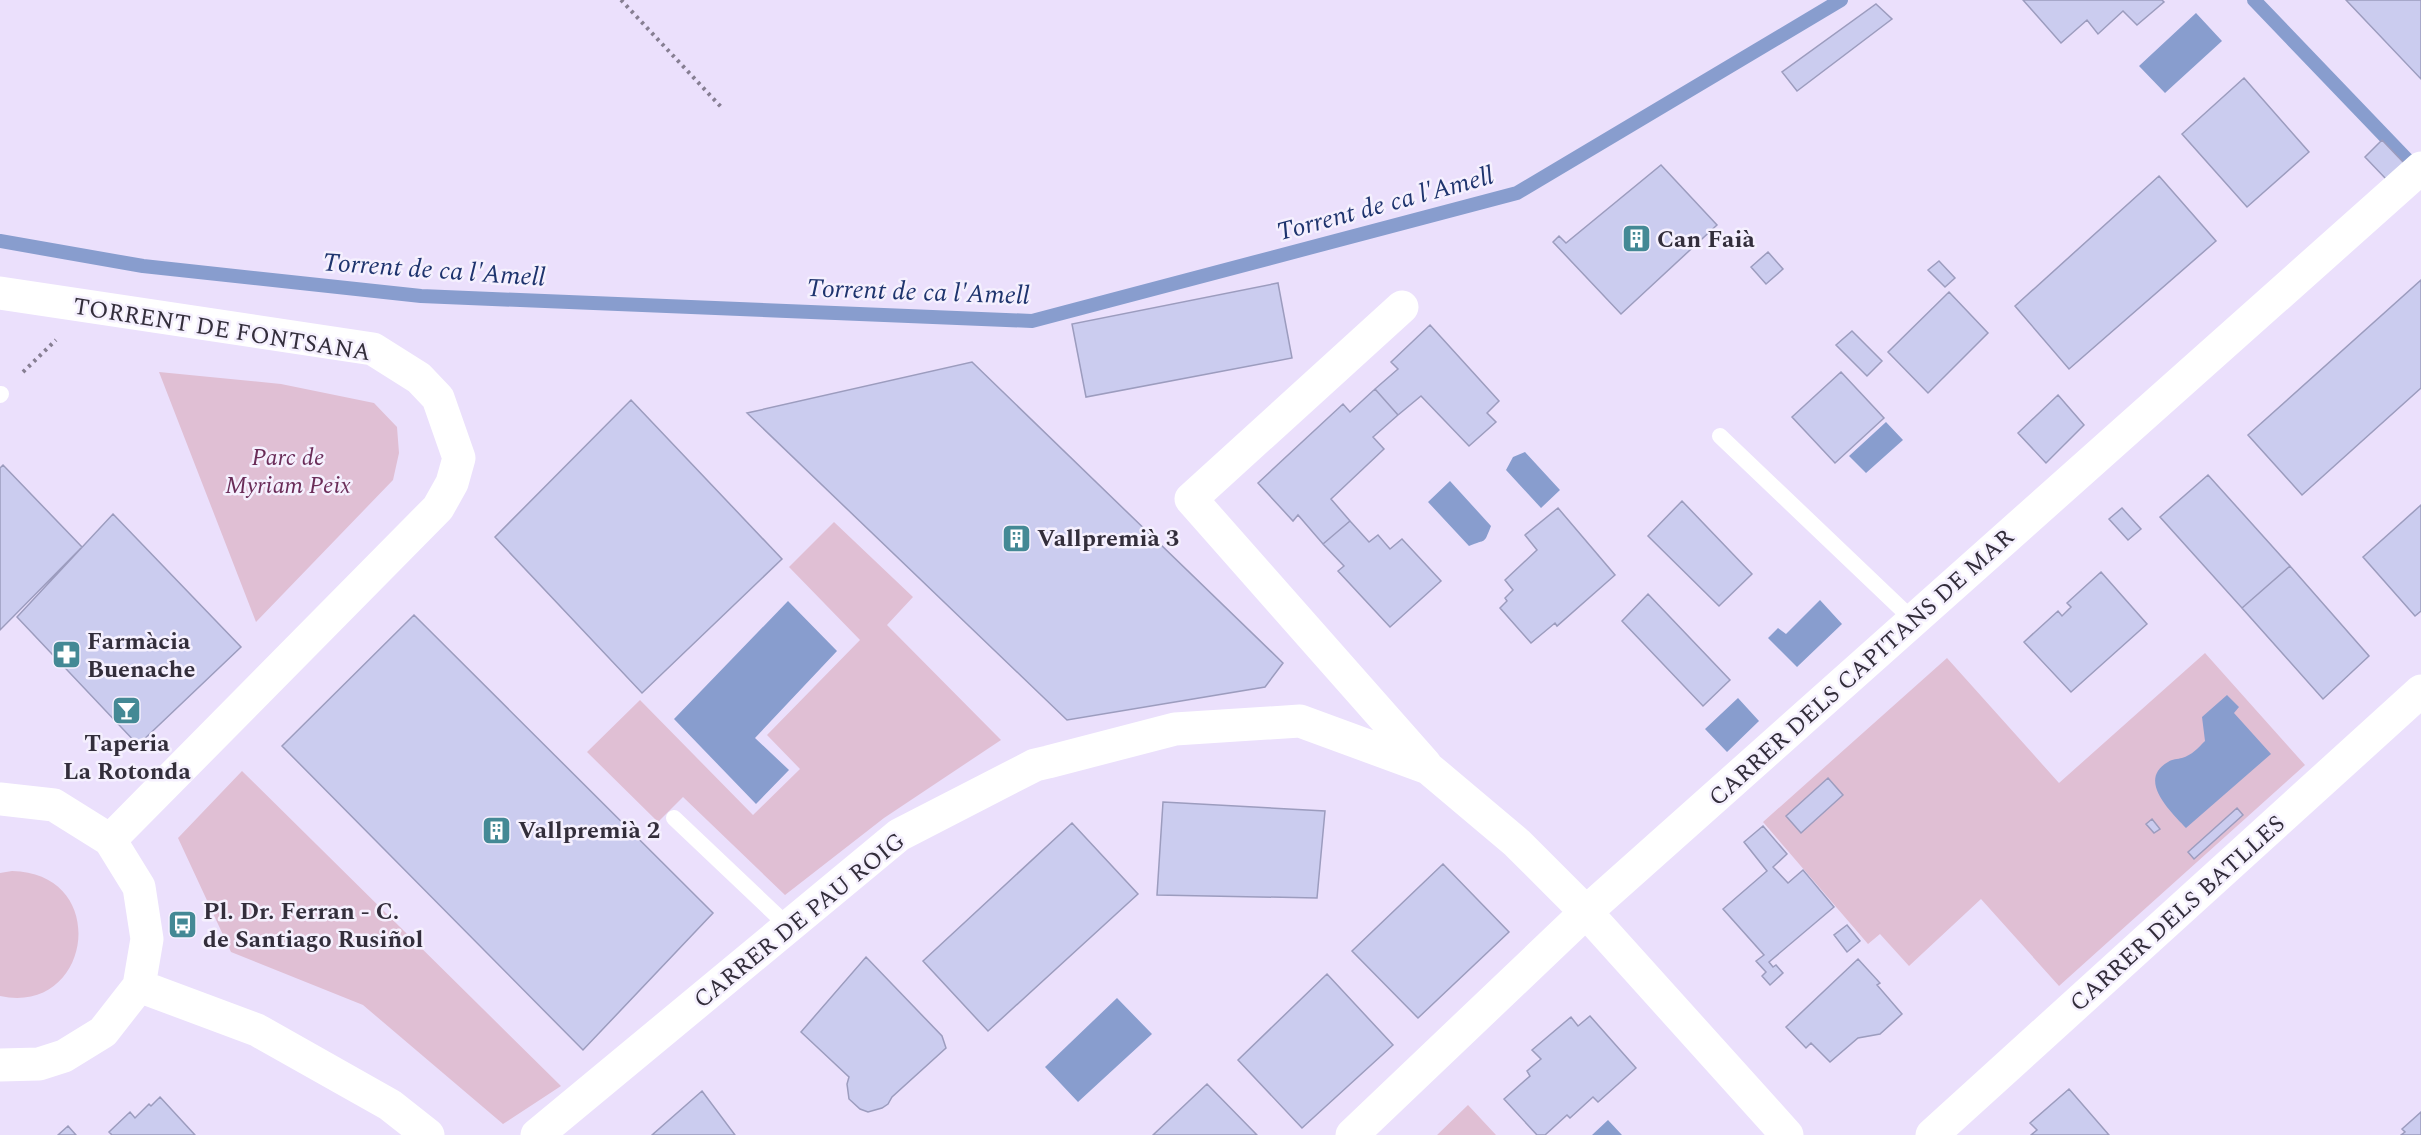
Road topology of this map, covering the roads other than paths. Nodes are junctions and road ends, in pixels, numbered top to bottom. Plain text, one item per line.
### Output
1 (2421, 168) edge
2 (0, 294) edge
3 (1402, 307) dead end
4 (1720, 436) dead end
5 (1913, 620) junction
6 (2421, 691) edge
7 (1428, 768) junction
8 (0, 799) edge
9 (674, 818) dead end
10 (110, 840) junction
11 (1586, 912) junction
12 (789, 927) junction
13 (139, 986) junction
14 (0, 1065) edge
15 (428, 1135) edge
16 (537, 1135) edge
17 (1352, 1135) edge
18 (1787, 1135) edge
19 (1932, 1135) edge

1 - 5 street, CARRER DELS CAPITANS DE MAR
2 - 10 street, TORRENT DE FONTSANA
3 - 7 street
4 - 5 lane
5 - 11 street, CARRER DELS CAPITANS DE MAR
6 - 19 street, CARRER DELS BATLLES
7 - 11 street, CARRER DE PAU ROIG
7 - 12 street, CARRER DE PAU ROIG
8 - 10 street
9 - 12 lane
10 - 13 street
11 - 17 street, CARRER DELS CAPITANS DE MAR
11 - 18 street, CARRER DE PAU ROIG
12 - 16 street, CARRER DE PAU ROIG
13 - 14 street
13 - 15 street

